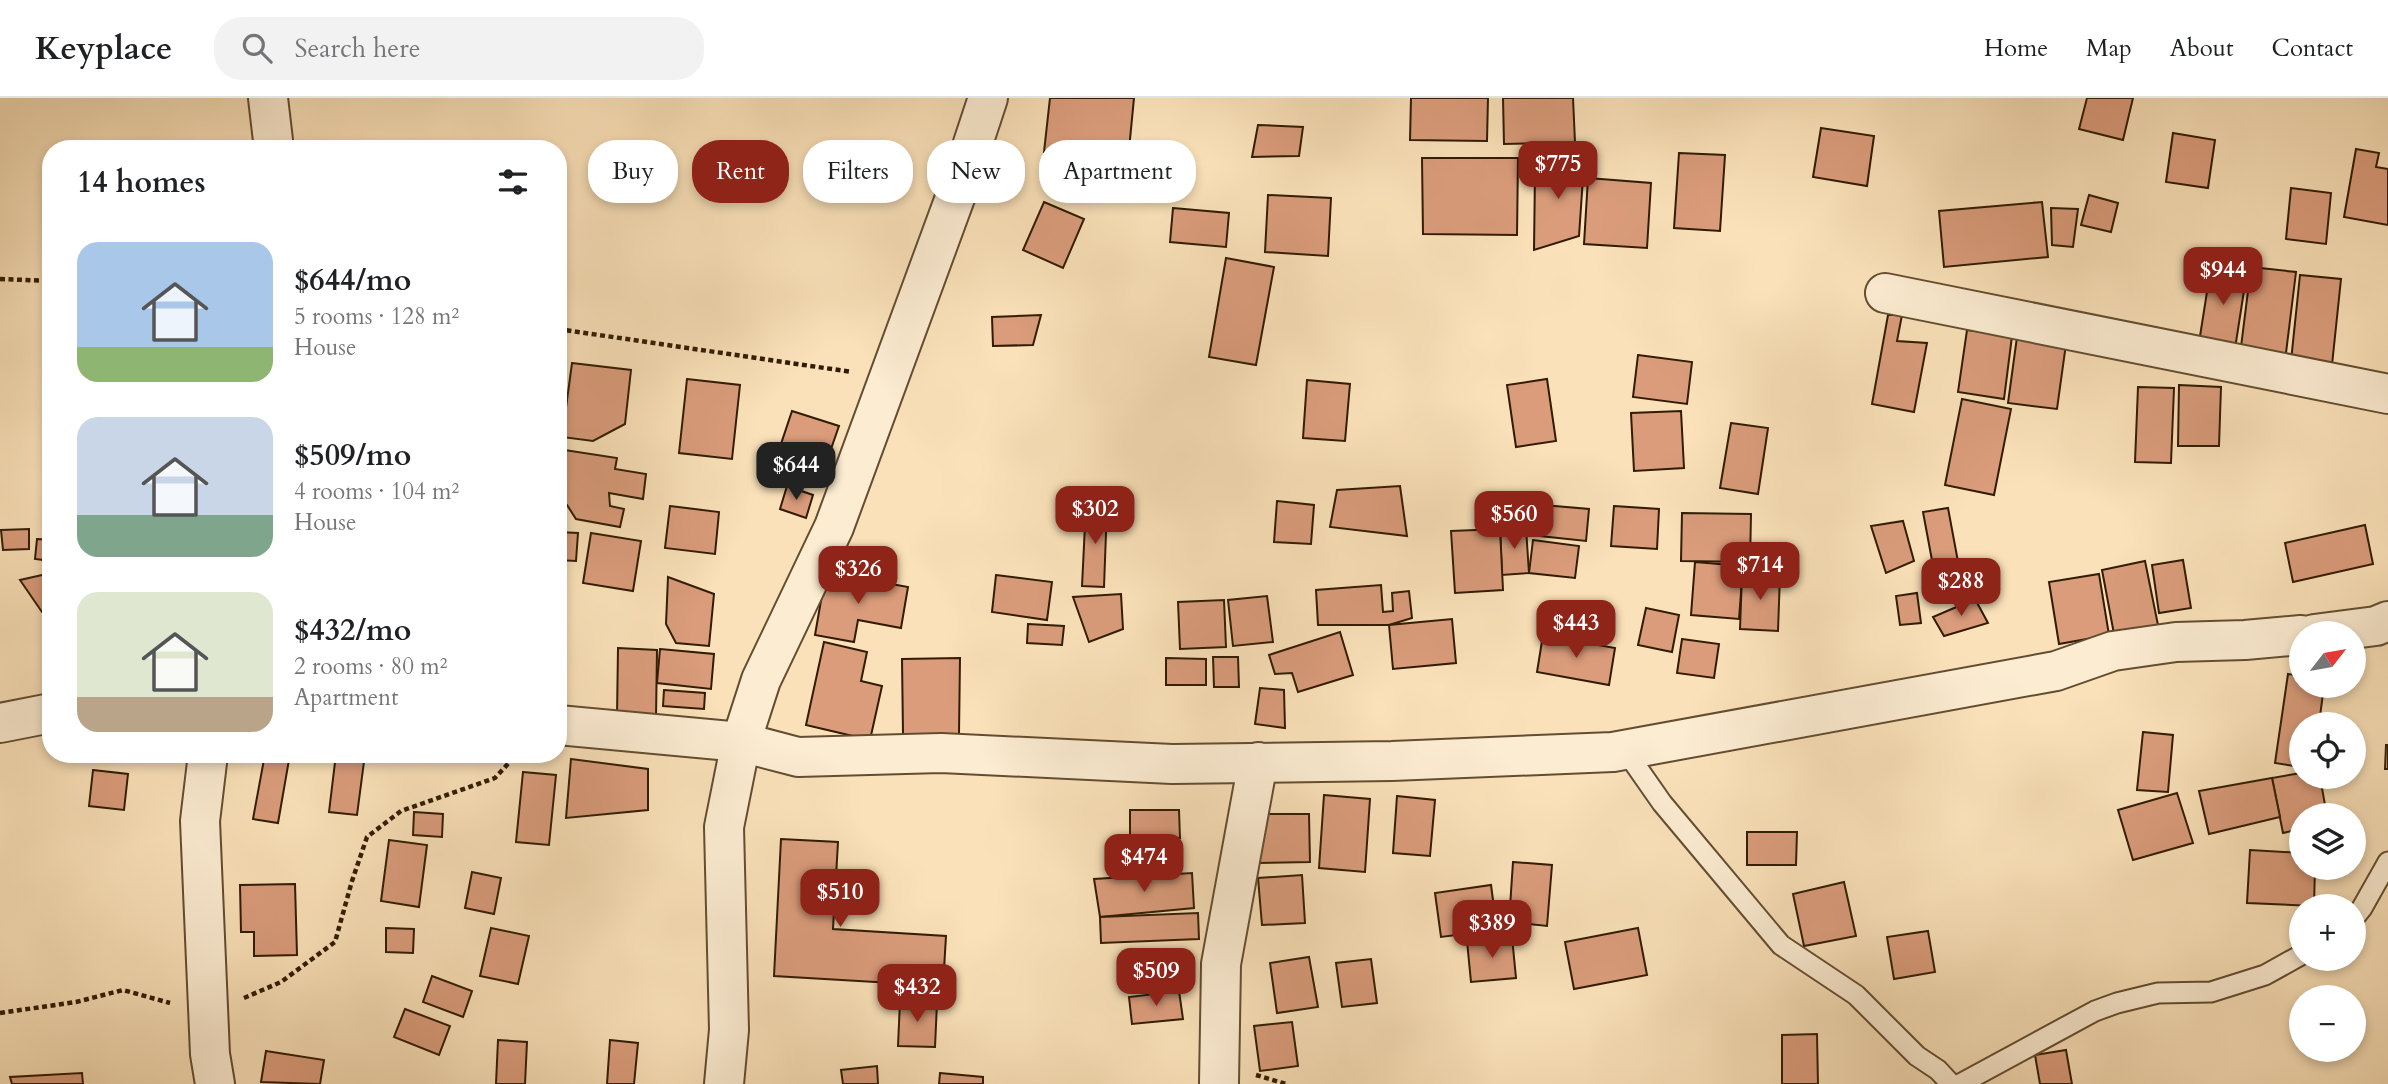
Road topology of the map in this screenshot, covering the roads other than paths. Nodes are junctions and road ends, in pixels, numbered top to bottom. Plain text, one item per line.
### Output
1 (268, 98) edge
2 (988, 98) edge
3 (273, 140) edge
4 (1885, 293) dead end
5 (2388, 394) edge
6 (2388, 621) edge
7 (2366, 627) edge
8 (2289, 636) edge
9 (42, 715) edge
10 (0, 723) edge
11 (567, 726) edge
12 (741, 742) junction
13 (1625, 750) junction
14 (1258, 762) junction
15 (207, 763) edge
16 (2388, 862) edge
17 (2366, 901) edge
18 (2289, 962) edge
19 (215, 1084) edge
20 (724, 1084) edge
21 (1219, 1084) edge
22 (1951, 1084) edge
23 (1960, 1084) edge

1 - 3 street
2 - 12 street
4 - 5 street
6 - 7 street
8 - 13 street
9 - 10 street
11 - 12 street
12 - 14 street
12 - 20 street
13 - 14 street
13 - 22 lane
14 - 21 street
15 - 19 street
16 - 17 lane
18 - 23 lane

